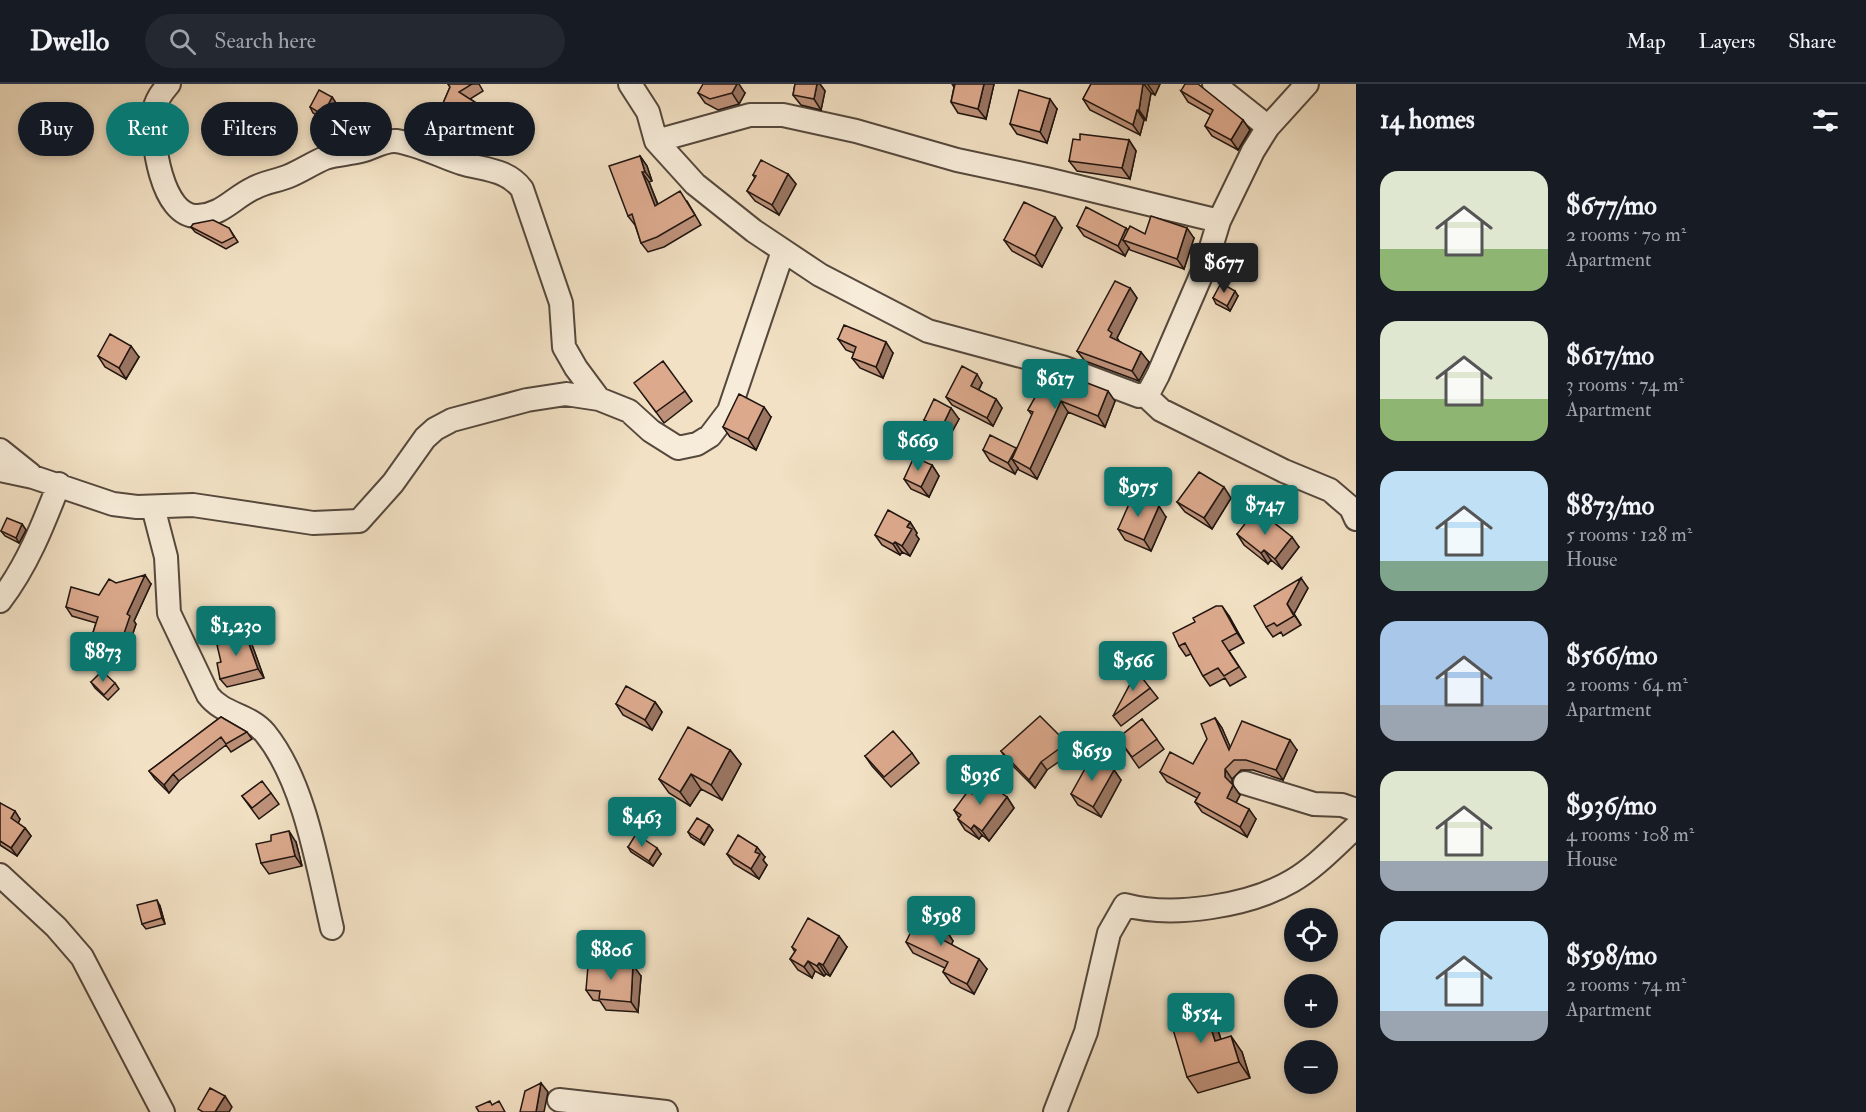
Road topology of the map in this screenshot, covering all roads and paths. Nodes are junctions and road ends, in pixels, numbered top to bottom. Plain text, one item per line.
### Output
1 (169, 84) edge
2 (630, 84) edge
3 (1214, 84) edge
4 (1307, 84) edge
5 (1268, 127) junction
6 (656, 141) junction
7 (1219, 221) junction
8 (783, 251) junction
9 (1144, 394) junction
10 (599, 399) junction
11 (0, 450) edge
12 (0, 471) edge
13 (33, 477) junction
14 (59, 484) junction
15 (153, 507) junction
16 (1356, 519) edge
17 (0, 601) edge
18 (1245, 783) dead end
19 (1356, 810) edge
20 (1356, 827) edge
21 (0, 875) edge
22 (332, 928) dead end
23 (559, 1100) dead end
24 (163, 1112) edge
25 (666, 1112) edge
26 (1055, 1112) edge

1 - 10 street
2 - 6 street
3 - 5 street
4 - 5 street
5 - 7 street
6 - 7 street
6 - 8 street
7 - 9 street
8 - 9 street
8 - 10 street
9 - 16 street
10 - 15 street
11 - 13 street
12 - 13 street
13 - 14 street
14 - 15 street
14 - 17 street
15 - 22 street
18 - 19 street
20 - 26 street
21 - 24 street
23 - 25 street

